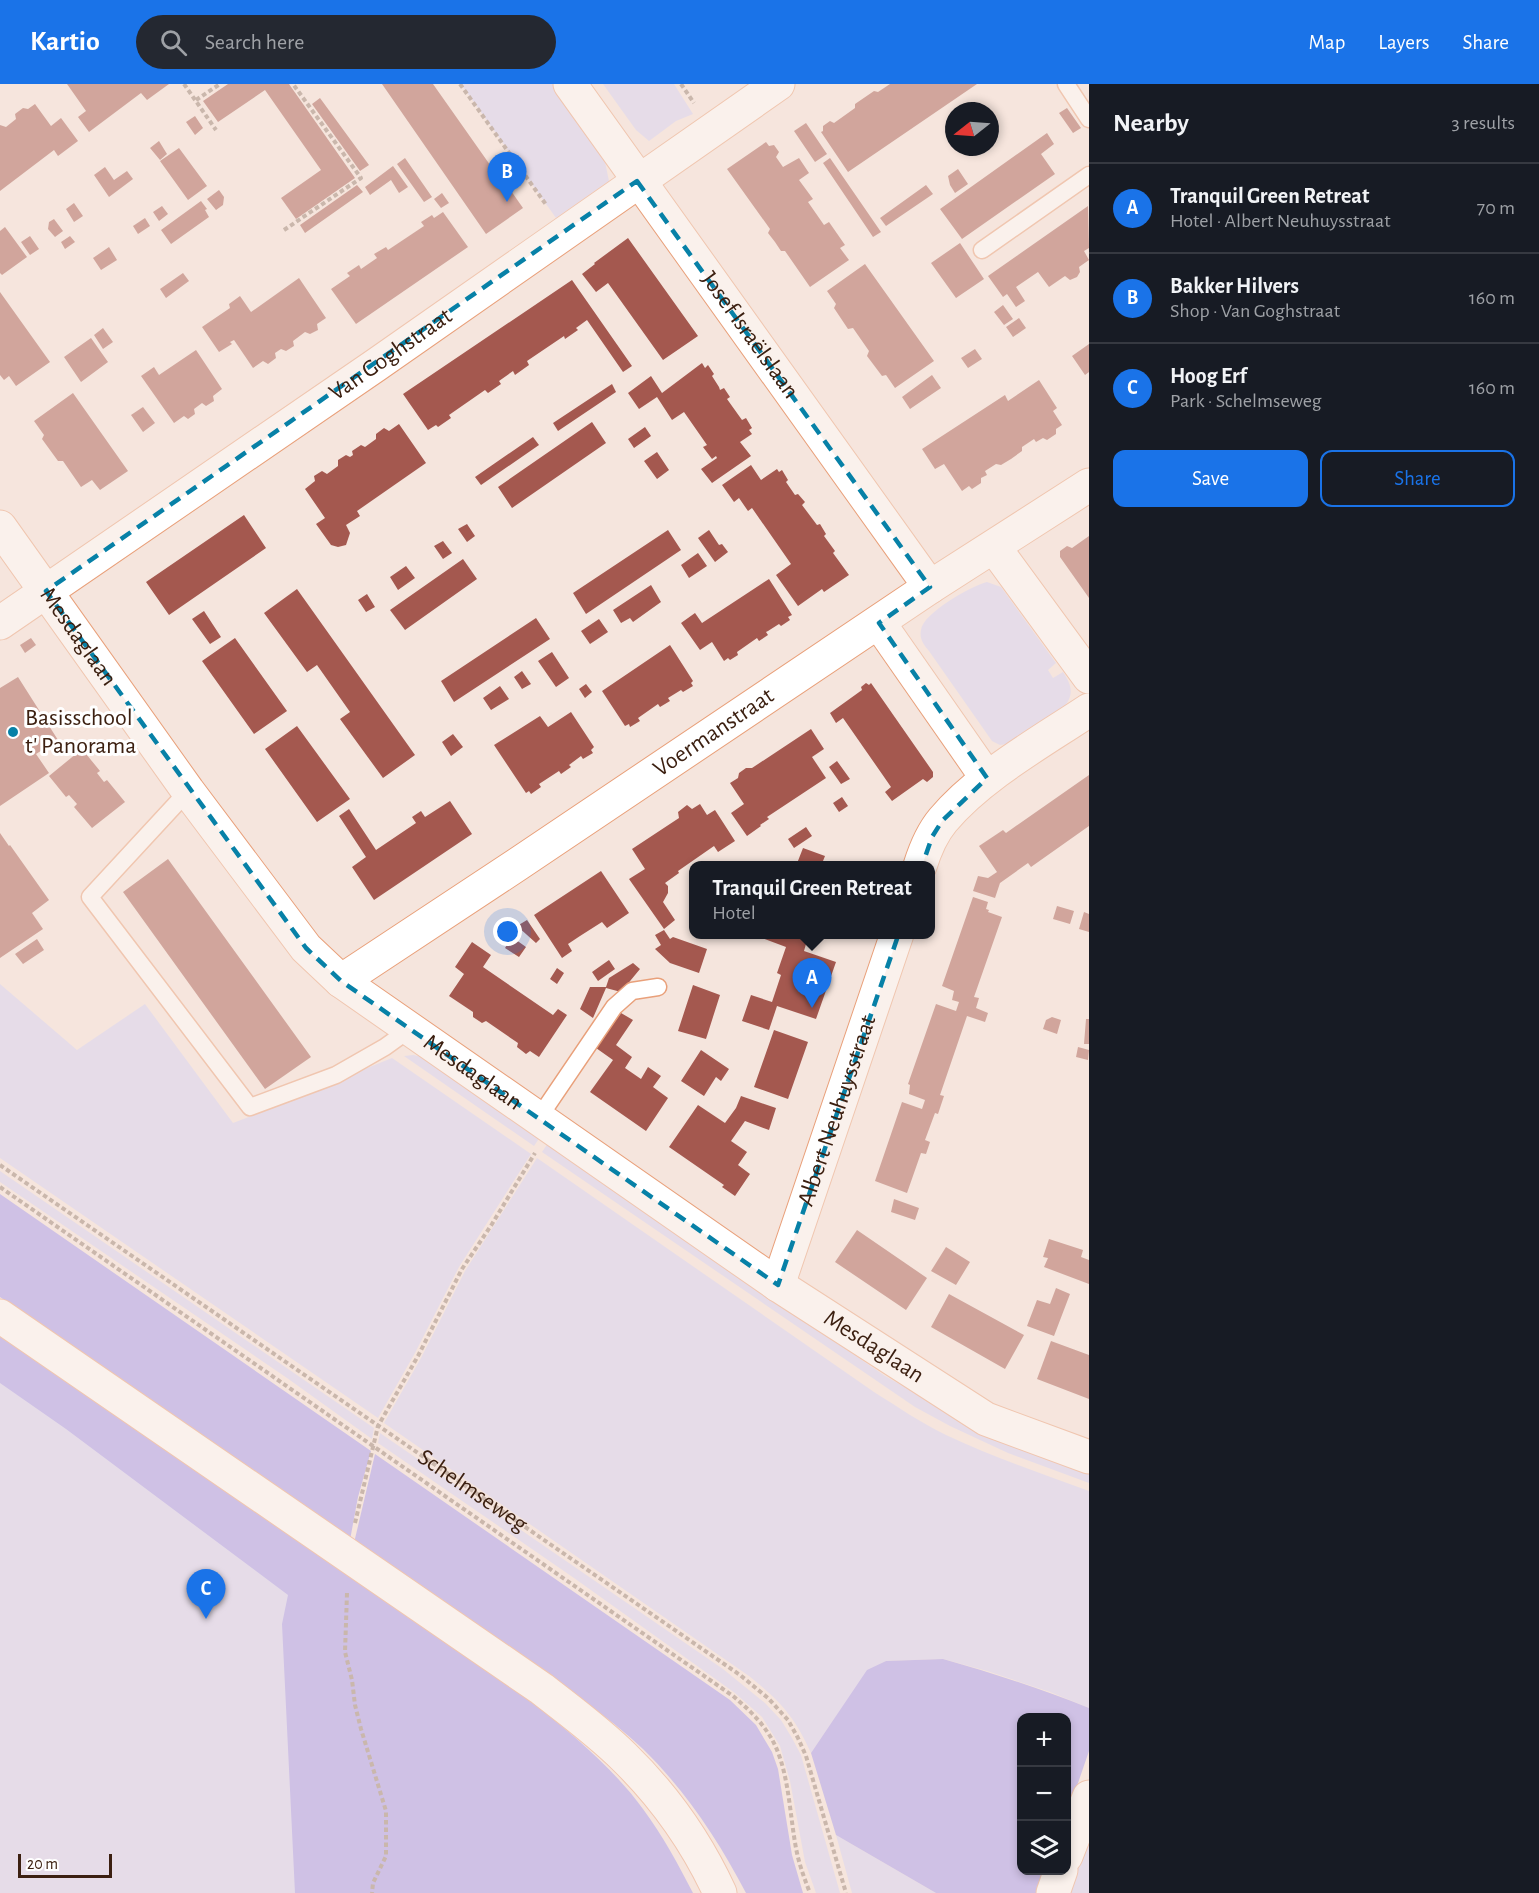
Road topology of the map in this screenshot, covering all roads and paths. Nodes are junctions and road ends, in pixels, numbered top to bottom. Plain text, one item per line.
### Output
1 (184, 84) edge
2 (220, 84) edge
3 (293, 84) edge
4 (460, 84) edge
5 (570, 84) edge
6 (778, 84) edge
7 (1066, 84) edge
8 (196, 100) junction
9 (1089, 119) edge
10 (216, 130) dead end
11 (1089, 175) edge
12 (638, 181) junction
13 (285, 230) dead end
14 (565, 231) junction
15 (982, 250) dead end
16 (1089, 485) edge
17 (0, 527) edge
18 (994, 547) junction
19 (930, 587) junction
20 (46, 591) junction
21 (0, 623) edge
22 (879, 623) junction
23 (1089, 677) edge
24 (1089, 710) edge
25 (987, 778) junction
26 (188, 791) junction
27 (922, 861) edge
28 (895, 939) edge
29 (341, 981) junction
30 (658, 987) dead end
31 (410, 1029) junction
32 (538, 1119) junction
33 (536, 1153) dead end
34 (0, 1165) edge
35 (0, 1187) edge
36 (778, 1285) junction
37 (0, 1316) edge
38 (378, 1426) junction
39 (374, 1447) junction
40 (1089, 1457) edge
41 (350, 1558) junction
42 (1089, 1797) edge
43 (1071, 1843) edge
44 (1059, 1875) edge
45 (372, 1893) edge
46 (720, 1893) edge
47 (810, 1893) edge
48 (846, 1893) edge
49 (1053, 1893) edge

1 - 8 path
2 - 8 path
3 - 13 path
4 - 14 path
5 - 12 street, Josef Israëlslaan
6 - 12 street, Van Goghstraat
7 - 9 lane
8 - 10 path
11 - 15 lane
12 - 14 street, Van Goghstraat
12 - 19 street, Josef Israëlslaan
14 - 20 street, Van Goghstraat
16 - 18 street, Voermanstraat
17 - 20 street, Mesdaglaan
18 - 19 street, Voermanstraat
18 - 23 street
19 - 22 street, Voermanstraat
20 - 21 street, Van Goghstraat
20 - 26 street, Mesdaglaan
22 - 25 street
22 - 29 street, Voermanstraat
24 - 25 street
25 - 27 street
26 - 29 street, Mesdaglaan
26 - 31 lane
28 - 36 street, Albert Neuhuysstraat
29 - 31 street, Mesdaglaan
30 - 32 lane
31 - 32 street, Mesdaglaan
32 - 36 street, Mesdaglaan
33 - 38 path
34 - 38 path, Schelmseweg
35 - 39 path, Schelmseweg
36 - 40 street, Mesdaglaan
37 - 41 street
38 - 39 path
38 - 48 path, Schelmseweg
39 - 41 path
39 - 47 path, Schelmseweg
41 - 45 path
41 - 46 street
42 - 43 street
44 - 49 street

